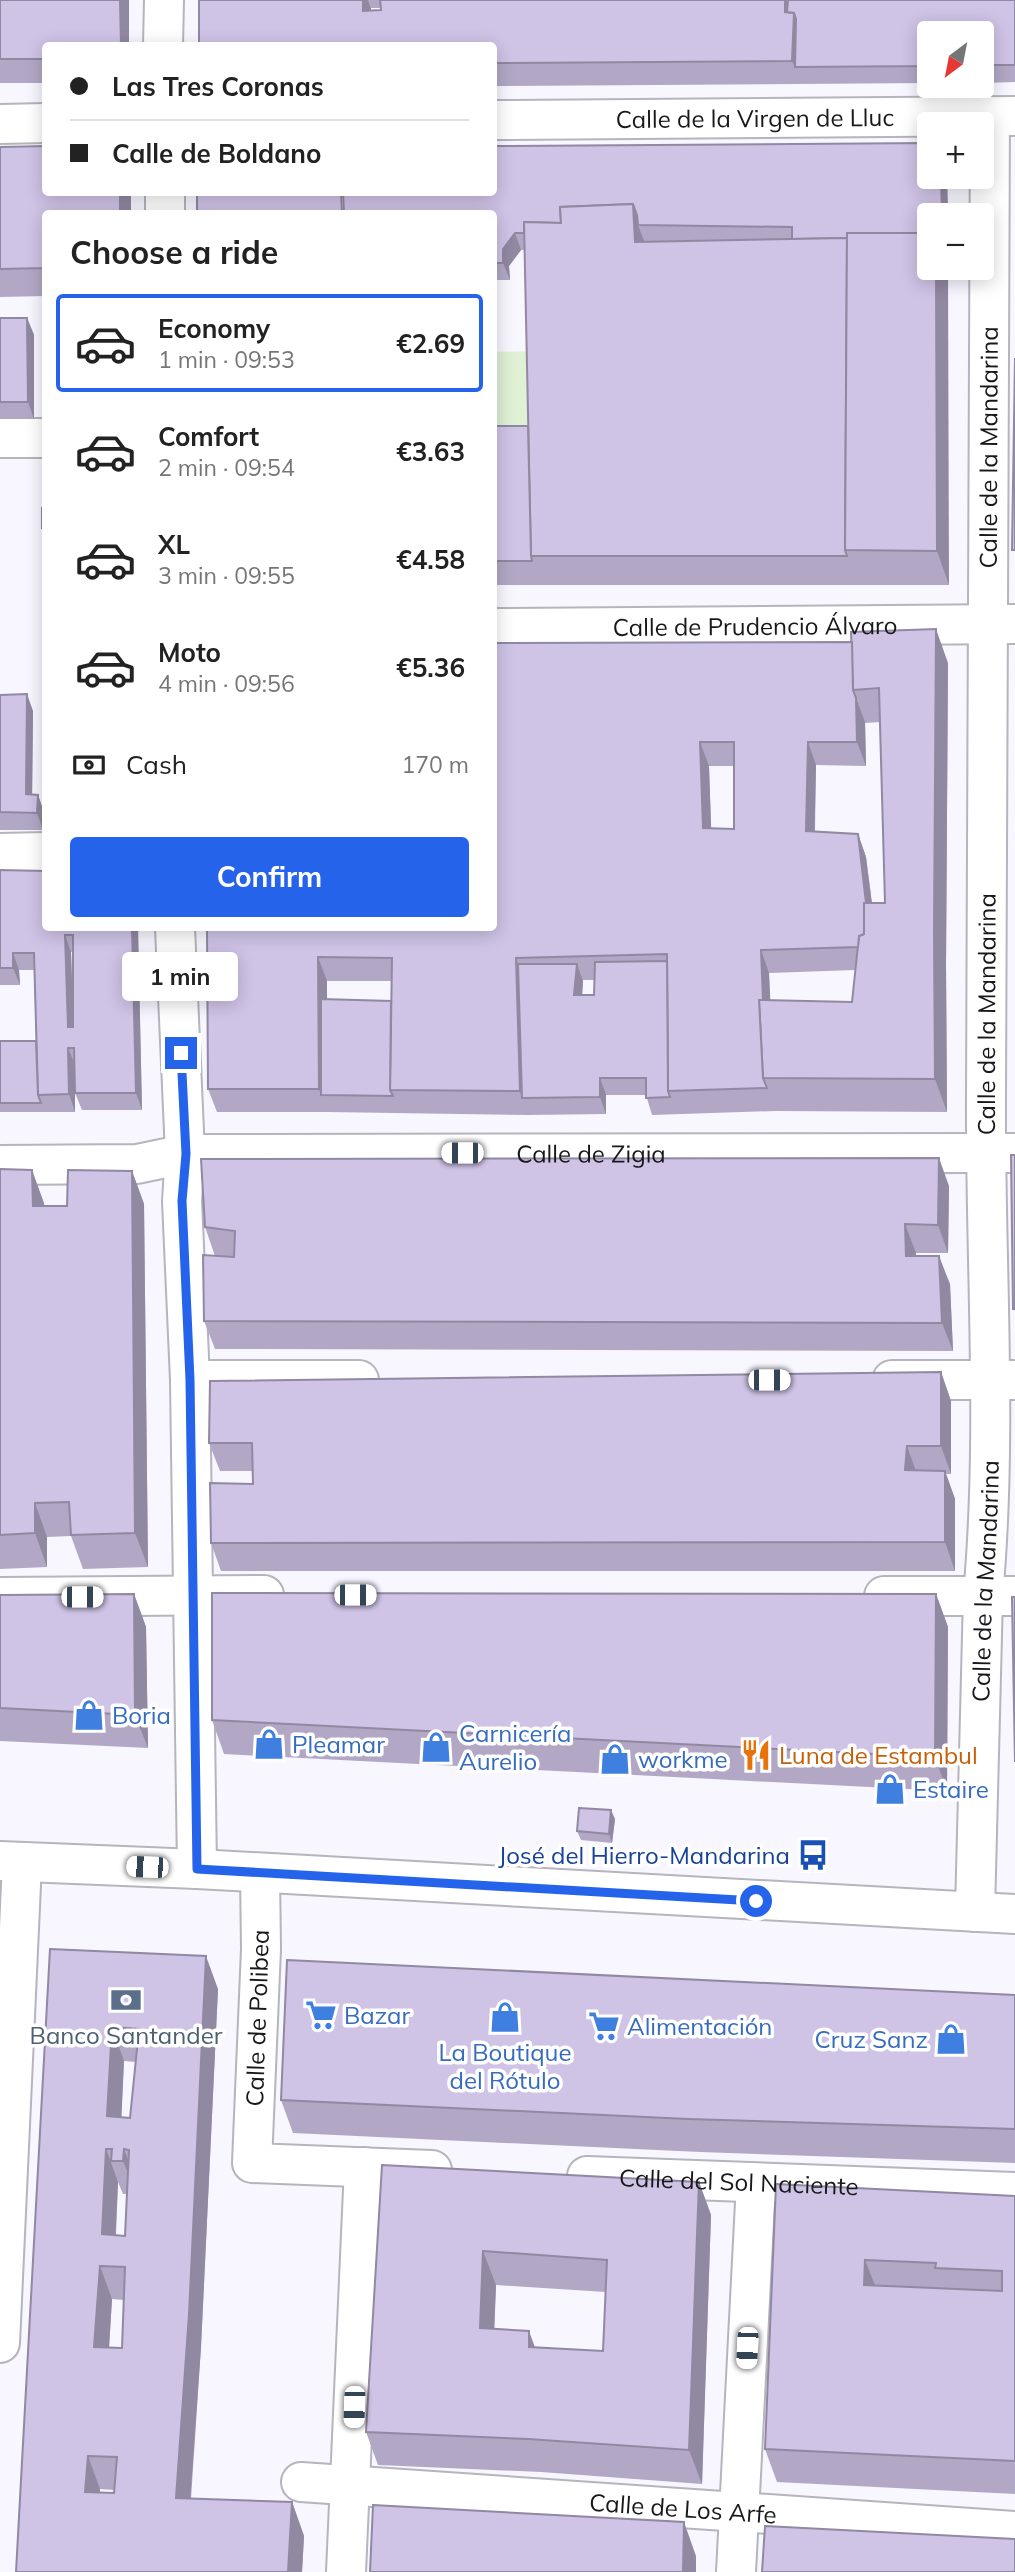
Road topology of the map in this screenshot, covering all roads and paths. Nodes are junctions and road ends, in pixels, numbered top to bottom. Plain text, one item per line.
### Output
1 (163, 0) edge
2 (163, 42) edge
3 (1003, 116) edge
4 (497, 120) edge
5 (42, 123) edge
6 (0, 124) edge
7 (0, 438) edge
8 (42, 438) edge
9 (1001, 624) edge
10 (497, 628) edge
11 (42, 852) edge
12 (0, 853) edge
13 (175, 931) edge
14 (1001, 1153) edge
15 (186, 1154) junction
16 (0, 1165) edge
17 (190, 1380) junction
18 (397, 1380) edge
19 (851, 1380) edge
20 (1002, 1380) edge
21 (192, 1595) junction
22 (303, 1595) edge
23 (844, 1596) edge
24 (999, 1596) edge
25 (0, 1597) edge
26 (11, 1862) edge
27 (197, 1869) junction
28 (260, 1873) junction
29 (975, 1912) junction
30 (1015, 1914) edge
31 (364, 2167) junction
32 (472, 2172) edge
33 (553, 2175) edge
34 (756, 2183) junction
35 (1015, 2192) edge
36 (0, 2343) edge
37 (300, 2482) dead end
38 (351, 2487) junction
39 (739, 2512) junction
40 (1015, 2532) edge
41 (346, 2572) edge
42 (736, 2572) edge

1 - 2 street
3 - 4 street, Calle de la Virgen de Lluc
3 - 9 street, Calle de la Mandarina
5 - 6 street
7 - 8 street
9 - 10 street, Calle de Prudencio Álvaro
9 - 14 street, Calle de la Mandarina
11 - 12 street
13 - 15 street
14 - 15 street, Calle de Zigia
14 - 20 street, Calle de la Mandarina
15 - 16 street, Calle de Zigia
15 - 17 street
17 - 18 street
17 - 21 street
19 - 20 street
20 - 24 street, Calle de la Mandarina
21 - 22 street
21 - 25 street
21 - 27 street
23 - 24 street
24 - 29 street, Calle de la Mandarina
26 - 27 street
26 - 36 street
27 - 28 street
28 - 29 street
28 - 31 street, Calle de Polibea
29 - 30 street
31 - 32 street
31 - 38 street
33 - 34 street, Calle del Sol Naciente
34 - 35 street, Calle del Sol Naciente
34 - 39 street
37 - 38 street, Calle de Los Arfe
38 - 39 street, Calle de Los Arfe
38 - 41 street
39 - 40 street, Calle de Los Arfe
39 - 42 street

